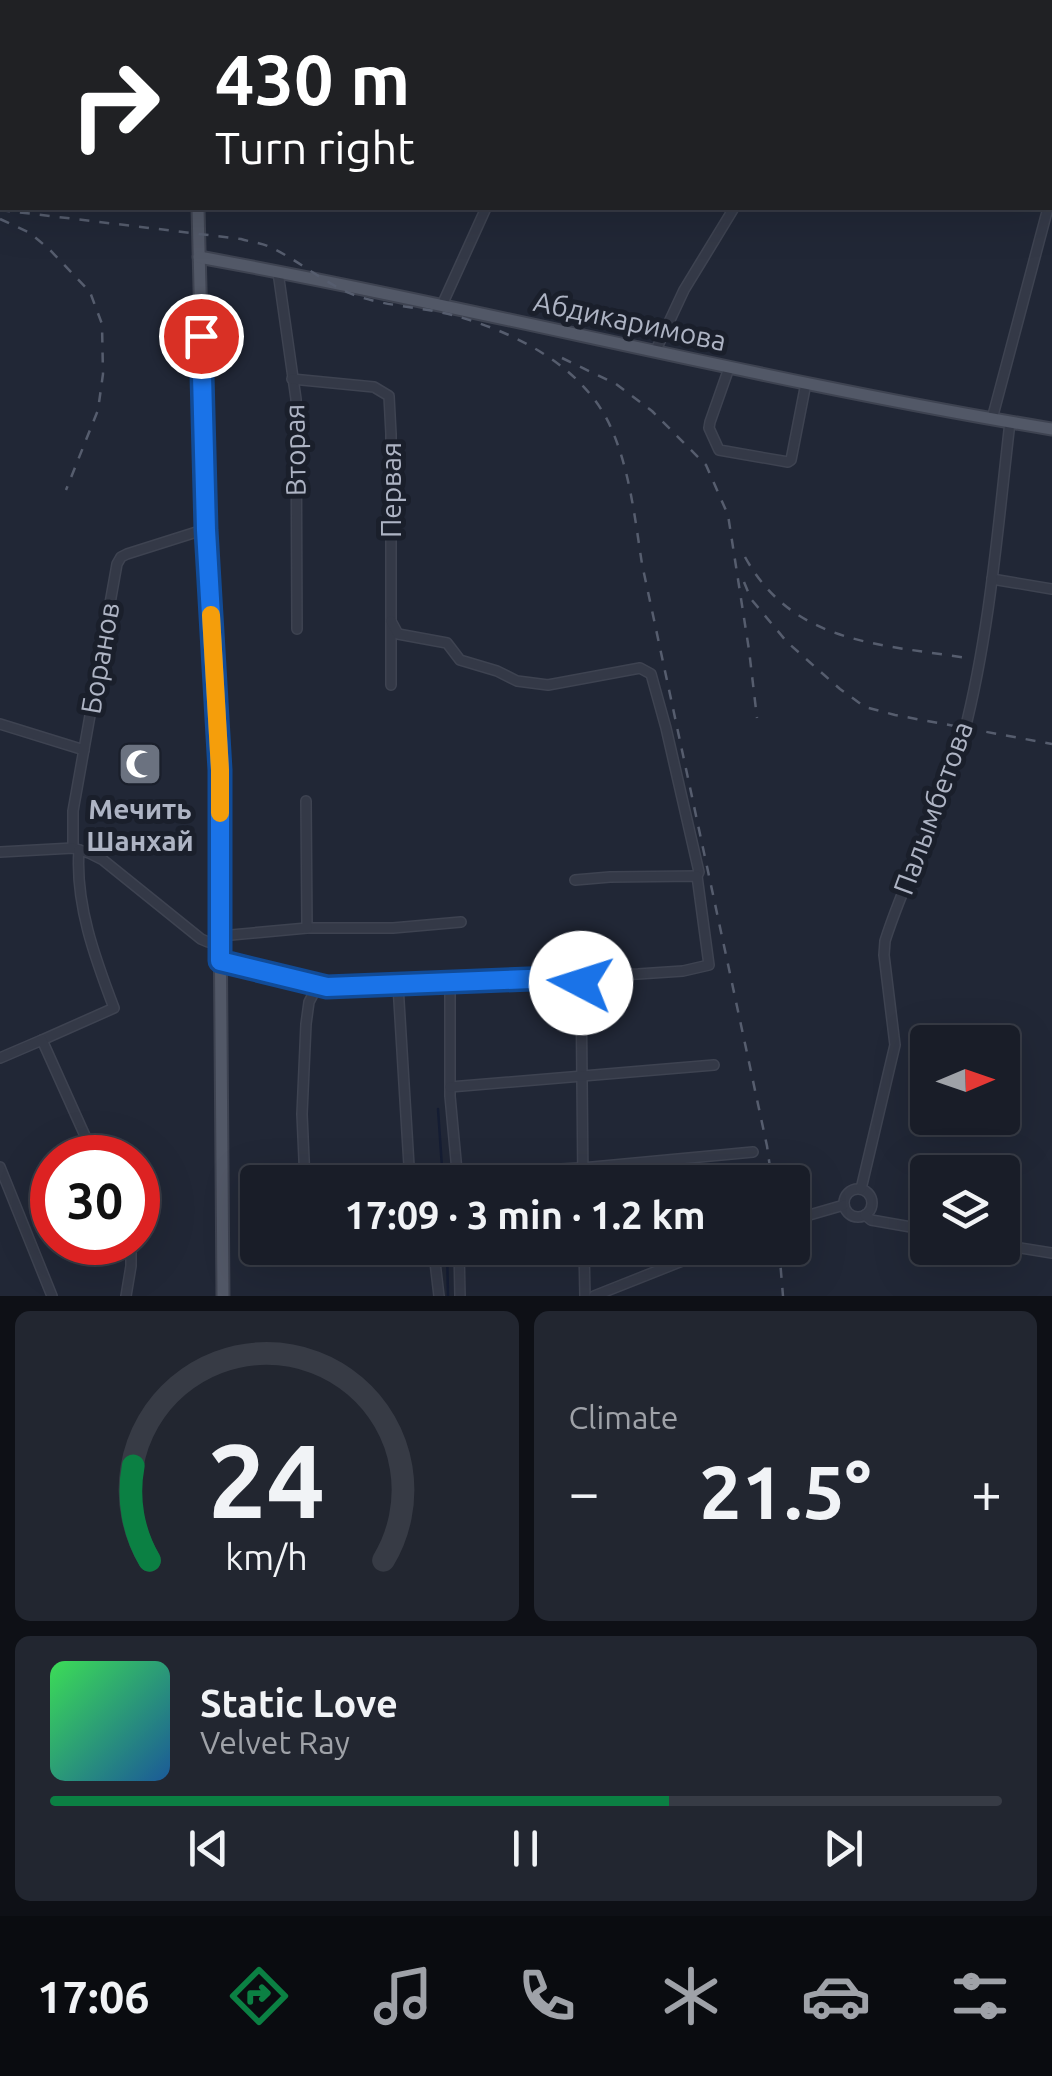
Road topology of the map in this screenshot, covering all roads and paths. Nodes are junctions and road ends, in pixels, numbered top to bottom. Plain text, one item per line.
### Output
1 (198, 210) edge
2 (485, 210) edge
3 (733, 210) edge
4 (1048, 227) edge
5 (198, 257) junction
6 (278, 272) junction
7 (442, 305) junction
8 (655, 352) junction
9 (729, 368) junction
10 (292, 379) junction
11 (806, 383) junction
12 (992, 419) junction
13 (1010, 422) junction
14 (1052, 429) edge
15 (206, 530) junction
16 (992, 578) junction
17 (1052, 589) edge
18 (391, 620) junction
19 (297, 629) dead end
20 (391, 685) dead end
21 (0, 724) edge
22 (84, 750) junction
23 (306, 802) dead end
24 (76, 849) junction
25 (0, 852) edge
26 (697, 876) junction
27 (575, 880) dead end
28 (461, 922) dead end
29 (306, 928) junction
30 (220, 937) junction
31 (220, 961) junction
32 (581, 977) junction
33 (450, 983) junction
34 (318, 985) junction
35 (398, 985) junction
36 (42, 1040) junction
37 (0, 1058) edge
38 (714, 1066) dead end
39 (581, 1075) junction
40 (450, 1086) junction
41 (85, 1135) edge
42 (754, 1152) dead end
43 (304, 1165) edge
44 (409, 1165) edge
45 (457, 1165) edge
46 (582, 1165) edge
47 (614, 1165) edge
48 (0, 1167) edge
49 (862, 1189) junction
50 (844, 1205) junction
51 (810, 1215) edge
52 (865, 1215) junction
53 (910, 1227) edge
54 (1020, 1247) edge
55 (1052, 1253) edge
56 (131, 1265) edge
57 (436, 1265) edge
58 (459, 1265) edge
59 (584, 1265) edge
60 (672, 1265) edge
61 (52, 1296) edge
62 (126, 1296) edge
63 (223, 1296) edge
64 (439, 1296) edge
65 (460, 1296) edge
66 (584, 1296) edge
67 (594, 1296) edge

1 - 5 main road
2 - 7 street
3 - 8 street
4 - 12 street
5 - 6 main road, Абдикаримова
5 - 15 main road
6 - 7 main road, Абдикаримова
6 - 10 street, Вторая
7 - 8 main road, Абдикаримова
8 - 9 main road, Абдикаримова
9 - 11 main road, Абдикаримова
9 - 11 street
10 - 18 street, Первая
10 - 19 street, Вторая
11 - 12 main road, Абдикаримова
12 - 13 main road, Абдикаримова
13 - 14 main road, Абдикаримова
13 - 16 street, Палымбетова
15 - 22 street, Боранов
15 - 30 main road
16 - 17 street
16 - 49 street, Палымбетова
18 - 20 street, Первая
18 - 26 street
21 - 22 street
22 - 24 street, Боранов
23 - 29 street
24 - 25 street
24 - 30 street
24 - 36 street, Боранов
26 - 27 street
26 - 32 street
28 - 29 street
29 - 30 street
30 - 31 main road
31 - 34 street
31 - 63 main road
32 - 33 street
32 - 39 street
33 - 35 street
33 - 40 street
34 - 35 street
34 - 43 street
35 - 44 street
36 - 37 street
36 - 41 street
38 - 39 street
39 - 40 street
39 - 46 street
40 - 45 street
42 - 47 street
48 - 61 street
49 - 50 street
49 - 52 street
50 - 51 street
50 - 52 street
52 - 53 street
54 - 55 street
56 - 62 street
57 - 64 street
58 - 65 street
59 - 66 street
60 - 67 street

